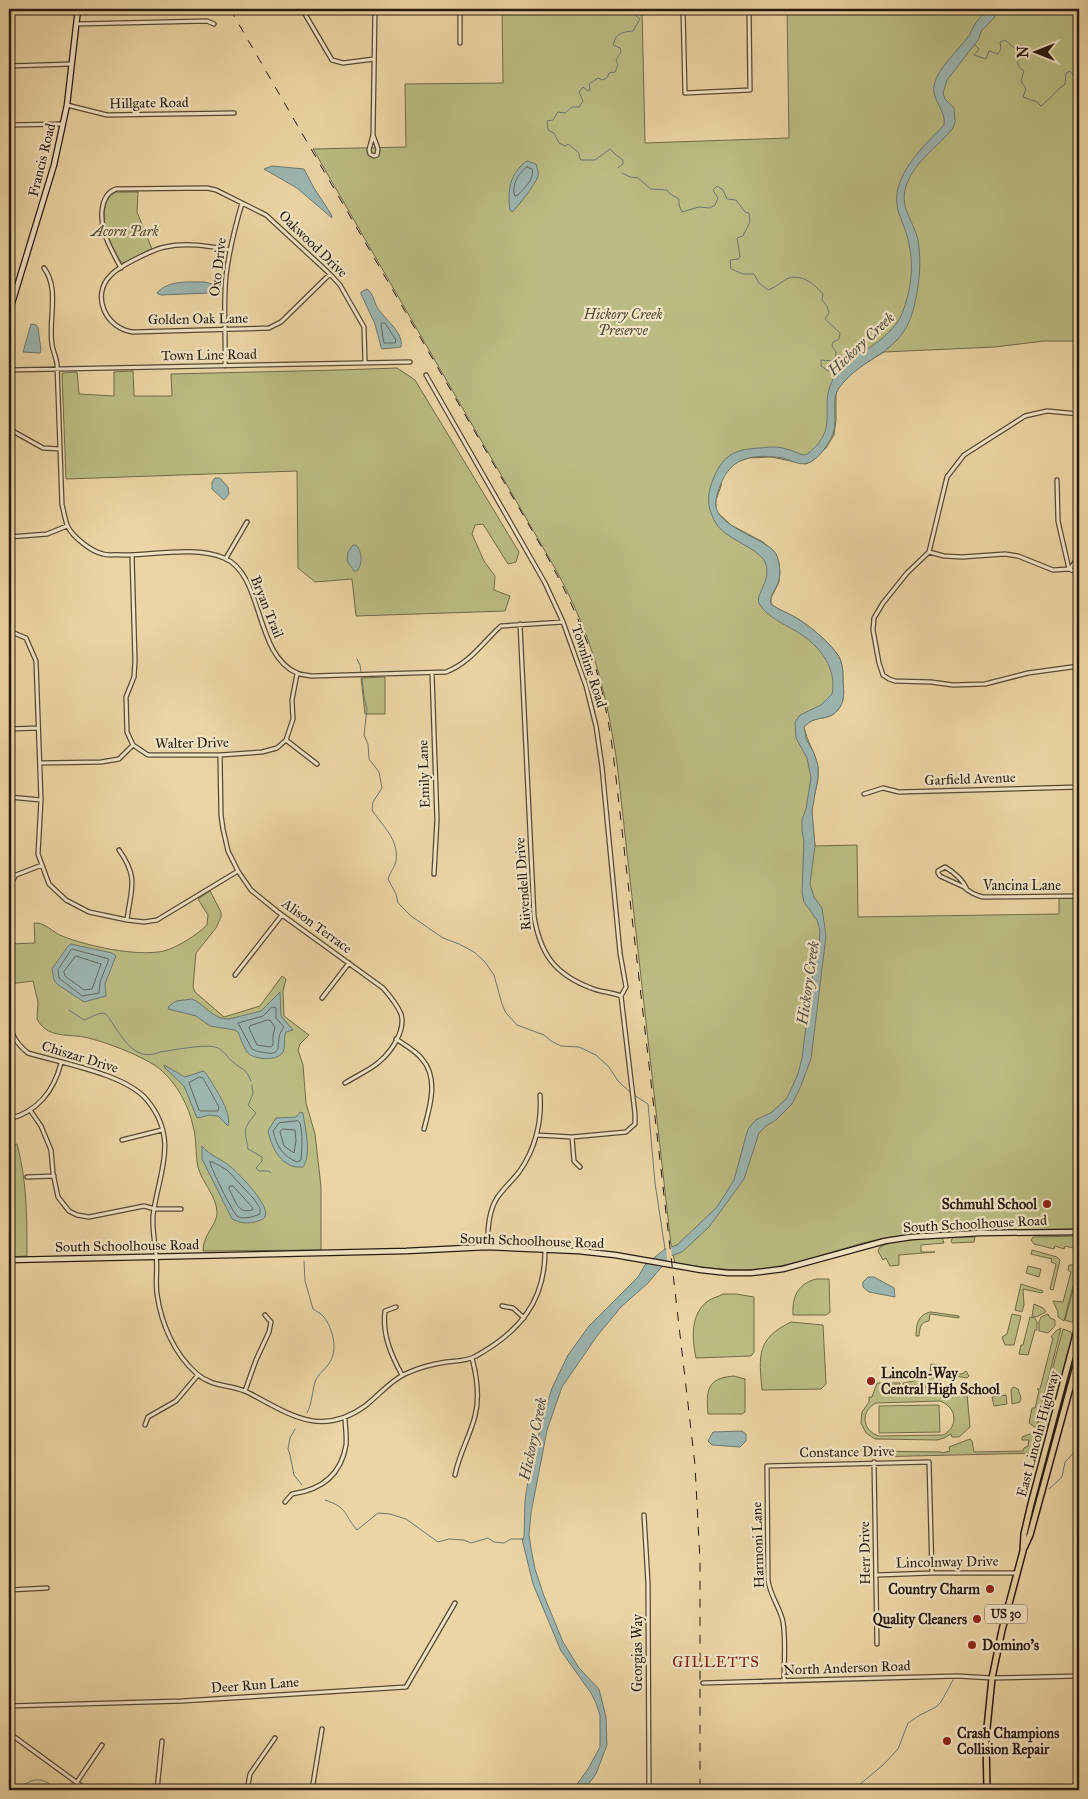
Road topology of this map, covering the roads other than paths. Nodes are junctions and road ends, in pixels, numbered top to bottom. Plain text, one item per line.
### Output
1 (78, 9) edge
2 (302, 9) edge
3 (375, 9) edge
4 (460, 9) edge
5 (683, 9) edge
6 (749, 9) edge
7 (76, 24) junction
8 (214, 24) dead end
9 (460, 43) dead end
10 (374, 59) junction
11 (72, 64) junction
12 (9, 66) edge
13 (67, 105) junction
14 (234, 113) dead end
15 (63, 124) junction
16 (9, 125) edge
17 (372, 135) junction
18 (242, 203) junction
19 (230, 250) junction
20 (44, 268) dead end
21 (120, 268) junction
22 (330, 274) junction
23 (9, 314) edge
24 (225, 330) junction
25 (365, 362) junction
26 (410, 362) dead end
27 (225, 366) junction
28 (56, 369) junction
29 (9, 370) edge
30 (426, 375) dead end
31 (1079, 414) edge
32 (9, 429) edge
33 (60, 449) junction
34 (1057, 480) dead end
35 (247, 522) dead end
36 (68, 526) junction
37 (9, 537) edge
38 (929, 552) junction
39 (132, 555) junction
40 (1079, 556) edge
41 (226, 558) junction
42 (1069, 570) junction
43 (1079, 573) edge
44 (563, 622) junction
45 (520, 624) junction
46 (9, 631) edge
47 (1079, 666) edge
48 (297, 674) junction
49 (432, 674) junction
50 (38, 728) junction
51 (9, 730) edge
52 (286, 740) junction
53 (133, 745) junction
54 (220, 755) junction
55 (40, 764) junction
56 (317, 764) dead end
57 (1079, 788) edge
58 (864, 794) dead end
59 (9, 797) edge
60 (41, 800) junction
61 (119, 850) dead end
62 (42, 865) junction
63 (238, 871) junction
64 (434, 874) dead end
65 (9, 886) edge
66 (967, 890) junction
67 (1079, 896) edge
68 (282, 915) junction
69 (127, 920) junction
70 (349, 963) junction
71 (235, 975) dead end
72 (621, 996) junction
73 (322, 998) dead end
74 (9, 1021) edge
75 (396, 1040) junction
76 (61, 1063) junction
77 (345, 1083) dead end
78 (540, 1096) dead end
79 (30, 1110) junction
80 (9, 1119) edge
81 (424, 1128) dead end
82 (162, 1130) junction
83 (537, 1135) junction
84 (572, 1137) junction
85 (122, 1140) dead end
86 (580, 1167) dead end
87 (54, 1176) junction
88 (27, 1178) dead end
89 (155, 1209) junction
90 (181, 1209) dead end
91 (1079, 1232) edge
92 (487, 1247) junction
93 (545, 1251) junction
94 (156, 1256) junction
95 (9, 1260) edge
96 (502, 1306) dead end
97 (396, 1307) dead end
98 (265, 1315) dead end
99 (524, 1318) junction
100 (1079, 1323) edge
101 (1079, 1355) edge
102 (472, 1358) junction
103 (198, 1375) junction
104 (402, 1375) junction
105 (245, 1391) junction
106 (345, 1417) junction
107 (144, 1425) dead end
108 (874, 1462) junction
109 (767, 1466) joint
110 (455, 1475) dead end
111 (285, 1502) dead end
112 (644, 1515) dead end
113 (1023, 1551) junction
114 (932, 1573) junction
115 (1017, 1573) junction
116 (877, 1575) junction
117 (47, 1588) dead end
118 (9, 1590) edge
119 (455, 1603) dead end
120 (877, 1644) dead end
121 (1079, 1676) edge
122 (992, 1678) junction
123 (784, 1682) junction
124 (703, 1683) dead end
125 (9, 1706) edge
126 (322, 1729) dead end
127 (9, 1733) edge
128 (275, 1738) dead end
129 (162, 1741) dead end
130 (102, 1745) dead end
131 (77, 1782) junction
132 (87, 1790) edge
133 (157, 1790) edge
134 (248, 1790) edge
135 (312, 1790) edge
136 (649, 1790) edge
137 (987, 1790) edge

1 - 7 street, Francis Road
2 - 10 street
3 - 10 street
4 - 9 street
5 - 6 street
7 - 8 street
7 - 11 street, Francis Road
10 - 17 street
11 - 12 street
11 - 13 street, Francis Road
13 - 14 street, Hillgate Road
13 - 15 street, Francis Road
15 - 16 street
15 - 23 street, Francis Road
17 - 17 street
18 - 19 street, Oxo Drive
18 - 21 street, Oakwood Drive
18 - 22 street, Oakwood Drive
19 - 21 street
19 - 24 street, Oxo Drive
20 - 28 street
21 - 24 street, Golden Oak Lane
22 - 24 street, Golden Oak Lane
22 - 25 street, Oakwood Drive
24 - 27 street, Oxo Drive
25 - 26 street, Town Line Road
25 - 27 street, Town Line Road
27 - 28 street, Town Line Road
28 - 29 street, Town Line Road
28 - 33 street
30 - 44 street, Townline Road
31 - 38 street
32 - 33 street
33 - 36 street
34 - 42 street
35 - 41 street
36 - 37 street
36 - 39 street
38 - 42 street
38 - 47 street
39 - 41 street
39 - 53 street
40 - 42 street
41 - 48 street, Bryan Trail
42 - 43 street
44 - 45 street
44 - 72 street, Townline Road
45 - 49 street
45 - 72 street, Riivendell Drive
46 - 50 street
48 - 49 street
48 - 52 street
49 - 64 street, Emily Lane
50 - 51 street
50 - 55 street
52 - 54 street, Walter Drive
52 - 56 street
53 - 54 street, Walter Drive
53 - 55 street
54 - 63 street, Alison Terrace
55 - 60 street
57 - 58 street, Garfield Avenue
59 - 60 street
60 - 62 street
61 - 69 street
62 - 65 street
62 - 69 street
63 - 68 street, Alison Terrace
63 - 69 street
66 - 66 street, Vancina Lane
66 - 67 street, Vancina Lane
68 - 70 street, Alison Terrace
68 - 71 street
70 - 73 street
70 - 75 street, Alison Terrace
72 - 84 street
74 - 76 street, Chiszar Drive
75 - 77 street, Alison Terrace
75 - 81 street
76 - 79 street
76 - 82 street, Chiszar Drive
78 - 83 street
79 - 80 street
79 - 87 street
82 - 85 street
82 - 89 street, Chiszar Drive
83 - 84 street
83 - 92 street
84 - 86 street
87 - 88 street
87 - 89 street
89 - 90 street
89 - 94 street, Chiszar Drive
91 - 93 street, South Schoolhouse Road
92 - 93 street, South Schoolhouse Road
92 - 94 street, South Schoolhouse Road
93 - 99 street
94 - 95 street, South Schoolhouse Road
94 - 103 street, Chiszar Drive
96 - 99 street
97 - 104 street
98 - 105 street
99 - 102 street
100 - 113 main road, East Lincoln Highway / US 30
101 - 113 main road, East Lincoln Highway / US 30
102 - 104 street
102 - 110 street
103 - 105 street
103 - 107 street
104 - 106 street
105 - 106 street
106 - 111 street
108 - 109 street, Constance Drive
108 - 114 street, Constance Drive
108 - 116 street, Herr Drive
109 - 123 street, Harmoni Lane
112 - 136 street, Georgias Way
113 - 115 main road, East Lincoln Highway / US 30
114 - 115 street, Lincolnway Drive
114 - 116 street, Lincolnway Drive
115 - 122 main road, East Lincoln Highway / US 30
116 - 120 street, Herr Drive
117 - 118 street
119 - 125 street, Deer Run Lane
121 - 122 street, North Anderson Road
122 - 123 street, North Anderson Road
122 - 137 main road, East Lincoln Highway / US 30
123 - 124 street, North Anderson Road
126 - 135 street
127 - 131 street
128 - 134 street
129 - 133 street
130 - 131 street
131 - 132 street

